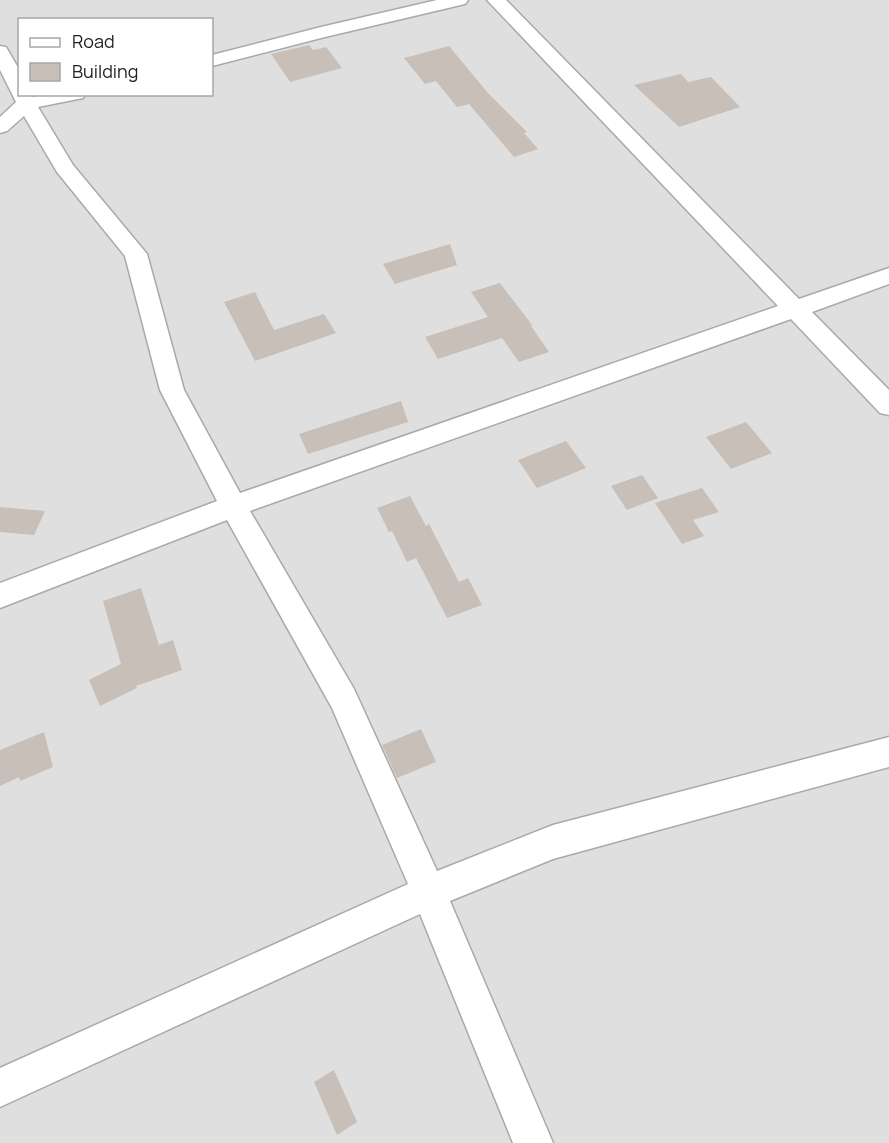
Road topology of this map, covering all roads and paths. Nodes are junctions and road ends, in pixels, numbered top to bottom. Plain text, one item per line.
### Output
1 (459, 0) edge
2 (496, 0) edge
3 (0, 51) edge
4 (213, 61) edge
5 (5, 73) edge
6 (18, 91) edge
7 (40, 96) edge
8 (22, 97) edge
9 (0, 127) edge
10 (889, 276) edge
11 (794, 309) junction
12 (889, 406) edge
13 (233, 506) junction
14 (0, 596) edge
15 (889, 752) edge
16 (429, 892) junction
17 (0, 1088) edge
18 (533, 1143) edge

1 - 4 street
2 - 11 street
3 - 5 street
5 - 6 street
7 - 8 street
8 - 9 street
8 - 13 street
10 - 11 street
11 - 12 street
11 - 13 street
13 - 14 street
13 - 16 street
15 - 16 street
16 - 17 street
16 - 18 street

